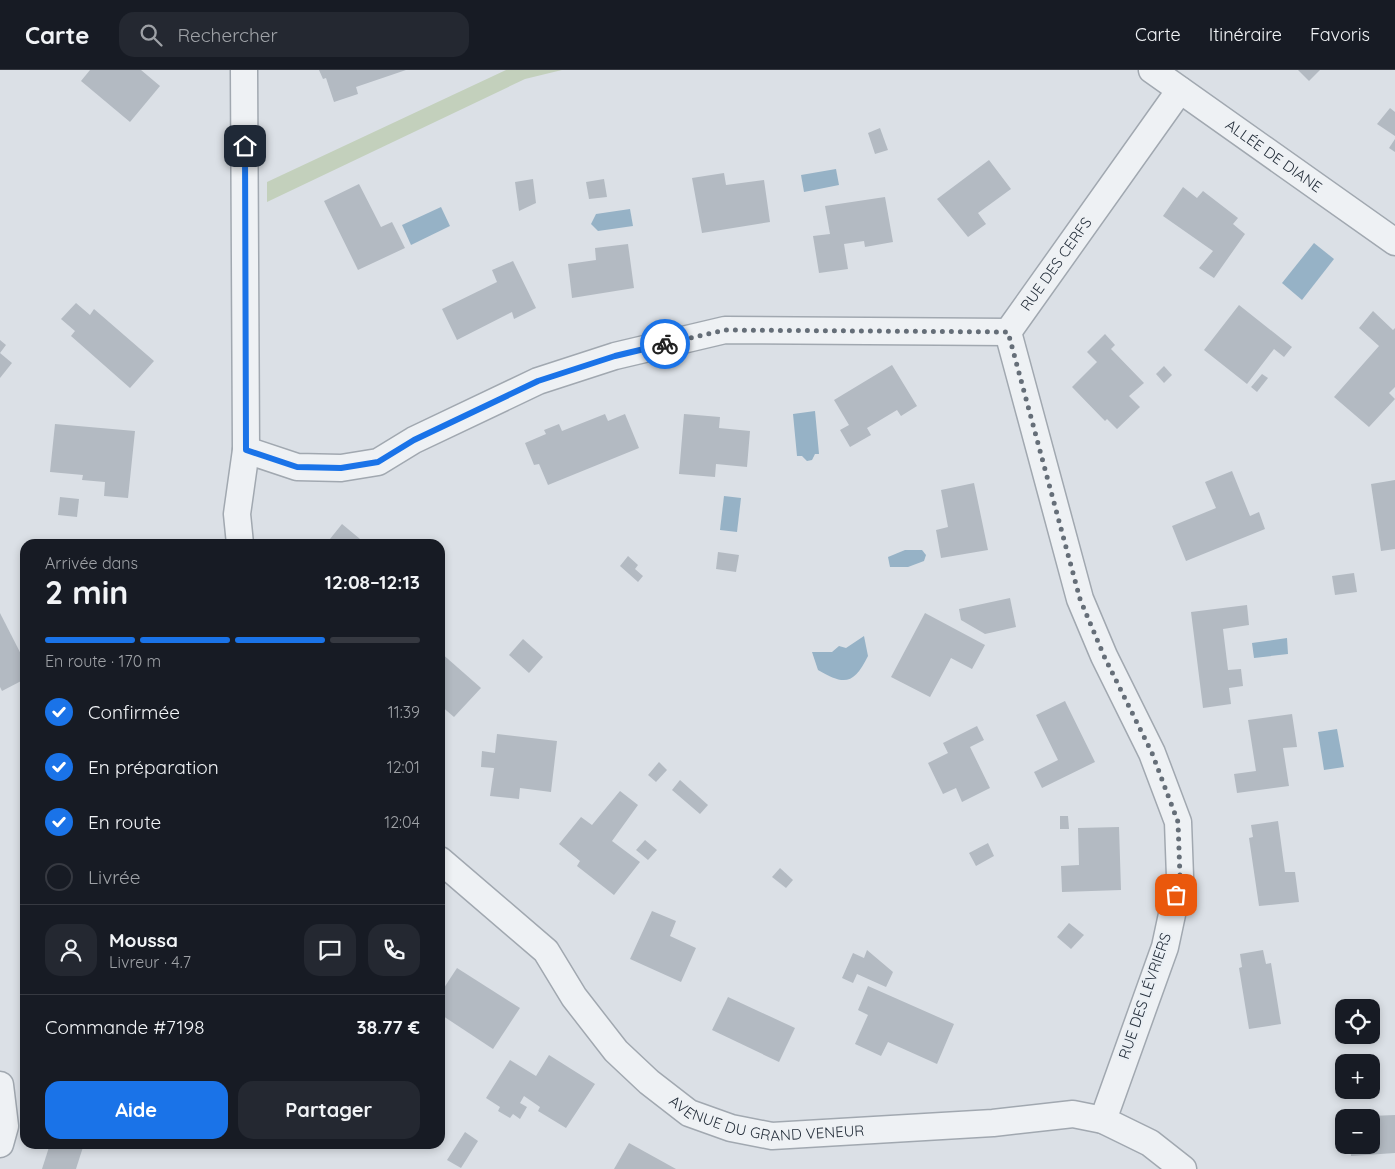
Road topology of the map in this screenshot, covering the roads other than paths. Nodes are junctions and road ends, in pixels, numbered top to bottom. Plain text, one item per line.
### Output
1 (244, 70) edge
2 (1152, 70) edge
3 (1180, 90) junction
4 (1395, 242) edge
5 (1008, 332) junction
6 (246, 450) junction
7 (240, 539) edge
8 (445, 864) edge
9 (0, 1085) edge
10 (1102, 1120) junction
11 (0, 1144) edge
12 (1183, 1169) edge

1 - 6 street
2 - 3 street, ALLÉE DE DIANE
3 - 4 street, ALLÉE DE DIANE
3 - 5 street, RUE DES CERFS
5 - 6 street
5 - 10 street, RUE DES LÉVRIERS
6 - 7 street
8 - 10 street, AVENUE DU GRAND VENEUR
9 - 11 street
10 - 12 street, AVENUE DU GRAND VENEUR

